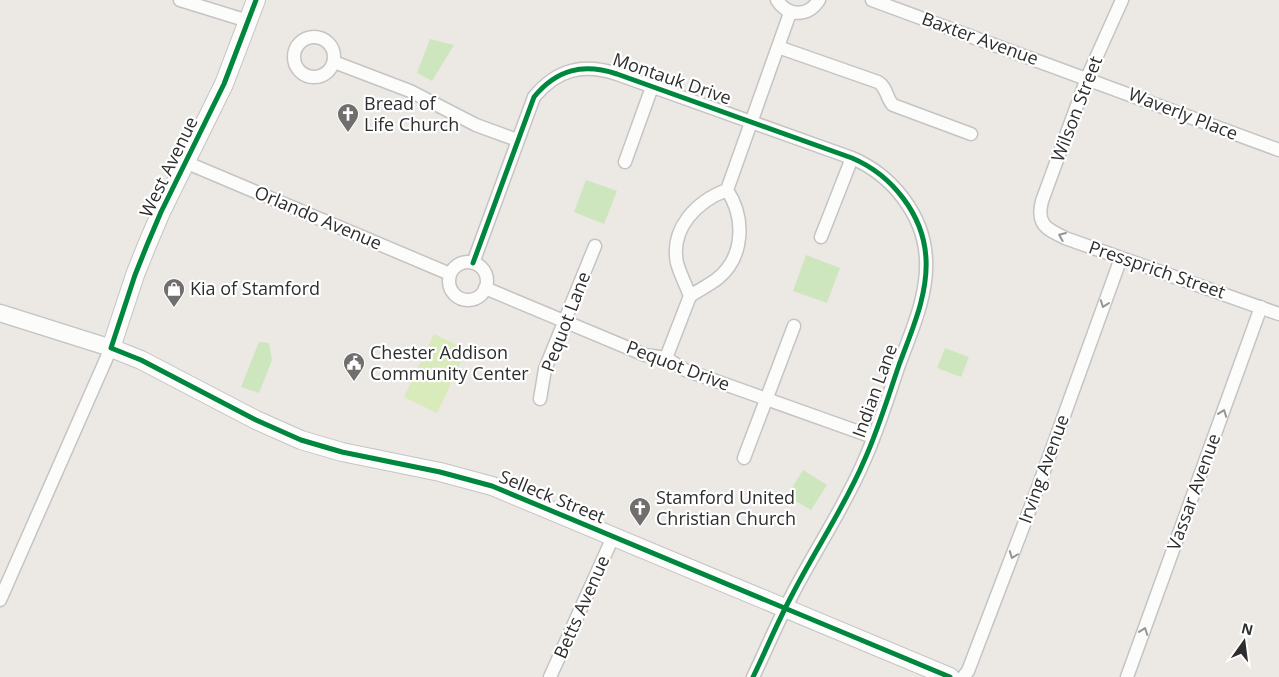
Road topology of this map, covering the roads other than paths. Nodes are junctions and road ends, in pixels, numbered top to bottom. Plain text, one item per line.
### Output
1 (180, 0) edge
2 (256, 0) edge
3 (777, 0) edge
4 (819, 0) edge
5 (872, 0) edge
6 (898, 0) edge
7 (1122, 0) edge
8 (790, 13) junction
9 (248, 21) junction
10 (946, 26) junction
11 (778, 47) junction
12 (334, 62) dead end
13 (1087, 78) junction
14 (652, 87) junction
15 (751, 121) junction
16 (971, 134) dead end
17 (518, 140) junction
18 (1279, 150) edge
19 (852, 158) junction
20 (186, 162) junction
21 (625, 162) dead end
22 (884, 177) joint
23 (727, 190) junction
24 (1040, 220) joint
25 (821, 237) dead end
26 (595, 246) dead end
27 (1121, 258) junction
28 (473, 263) junction
29 (450, 274) junction
30 (485, 288) junction
31 (690, 296) junction
32 (1261, 307) junction
33 (0, 313) edge
34 (1279, 314) edge
35 (565, 322) junction
36 (794, 326) dead end
37 (111, 348) junction
38 (666, 358) junction
39 (540, 399) dead end
40 (766, 399) junction
41 (873, 436) junction
42 (744, 458) dead end
43 (613, 537) junction
44 (0, 600) edge
45 (786, 608) junction
46 (550, 677) edge
47 (754, 677) edge
48 (950, 677) edge
49 (963, 677) edge
50 (1127, 677) edge

1 - 9 street
2 - 9 main road, West Avenue
3 - 8 street
4 - 8 street
5 - 10 street, Baxter Avenue
6 - 10 street
7 - 13 street, Wilson Street
8 - 11 street
9 - 20 main road, West Avenue
10 - 13 street, Baxter Avenue
11 - 15 street
11 - 16 street
12 - 17 street
13 - 18 street, Waverly Place
13 - 24 street, Wilson Street
14 - 15 street, Montauk Drive
14 - 17 street, Montauk Drive
14 - 21 street
15 - 19 street, Montauk Drive
15 - 23 street
17 - 28 street, Montauk Drive
19 - 22 street, Montauk Drive
19 - 25 street
20 - 29 street, Orlando Avenue
20 - 37 main road, West Avenue
22 - 41 street, Indian Lane
23 - 31 street
23 - 31 street
27 -> 24 street, Pressprich Street
26 - 35 street, Pequot Lane
27 - 32 street, Pressprich Street
27 -> 49 street, Irving Avenue
28 - 29 street
28 - 30 street
29 - 30 street
30 - 35 street, Pequot Drive
31 - 38 street
32 - 34 street, Pressprich Street
50 -> 32 street, Vassar Avenue
33 - 37 street, Selleck Street
35 - 38 street, Pequot Drive
35 - 39 street, Pequot Lane
36 - 40 street
37 - 43 main road, Selleck Street
37 - 44 street, West Avenue
38 - 40 street, Pequot Drive
40 - 41 street, Pequot Drive
40 - 42 street
41 - 45 street, Indian Lane
43 - 45 main road, Selleck Street
43 - 46 street, Betts Avenue
45 - 47 street, Indian Lane
45 - 48 main road, Selleck Street

